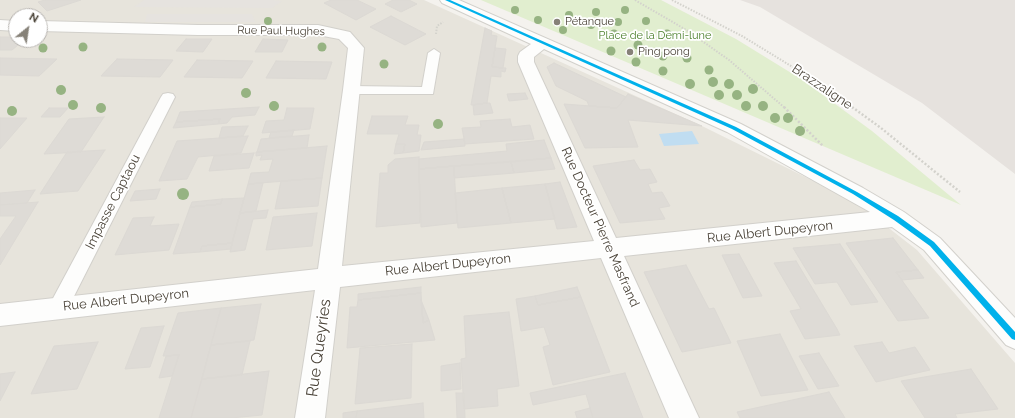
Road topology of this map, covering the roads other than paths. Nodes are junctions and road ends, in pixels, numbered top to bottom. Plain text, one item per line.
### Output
1 (447, 0) edge
2 (48, 26) edge
3 (542, 42) junction
4 (434, 52) dead end
5 (352, 90) junction
6 (168, 97) dead end
7 (896, 218) junction
8 (610, 249) junction
9 (329, 278) junction
10 (58, 308) junction
11 (0, 315) edge
12 (1015, 337) edge
13 (310, 418) edge
14 (684, 418) edge

1 - 3 street
2 - 5 street, Rue Paul Hughes
3 - 7 street
3 - 8 street, Rue Docteur Pierre Masfrand
4 - 5 lane
5 - 9 street, Rue Paul Hughes
6 - 10 lane, Impasse Captaou
7 - 8 street, Rue Albert Dupeyron
7 - 12 street
8 - 9 street, Rue Albert Dupeyron
8 - 14 street, Rue Docteur Pierre Masfrand
9 - 10 street, Rue Albert Dupeyron
9 - 13 street, Rue Queyries
10 - 11 street, Rue Albert Dupeyron

